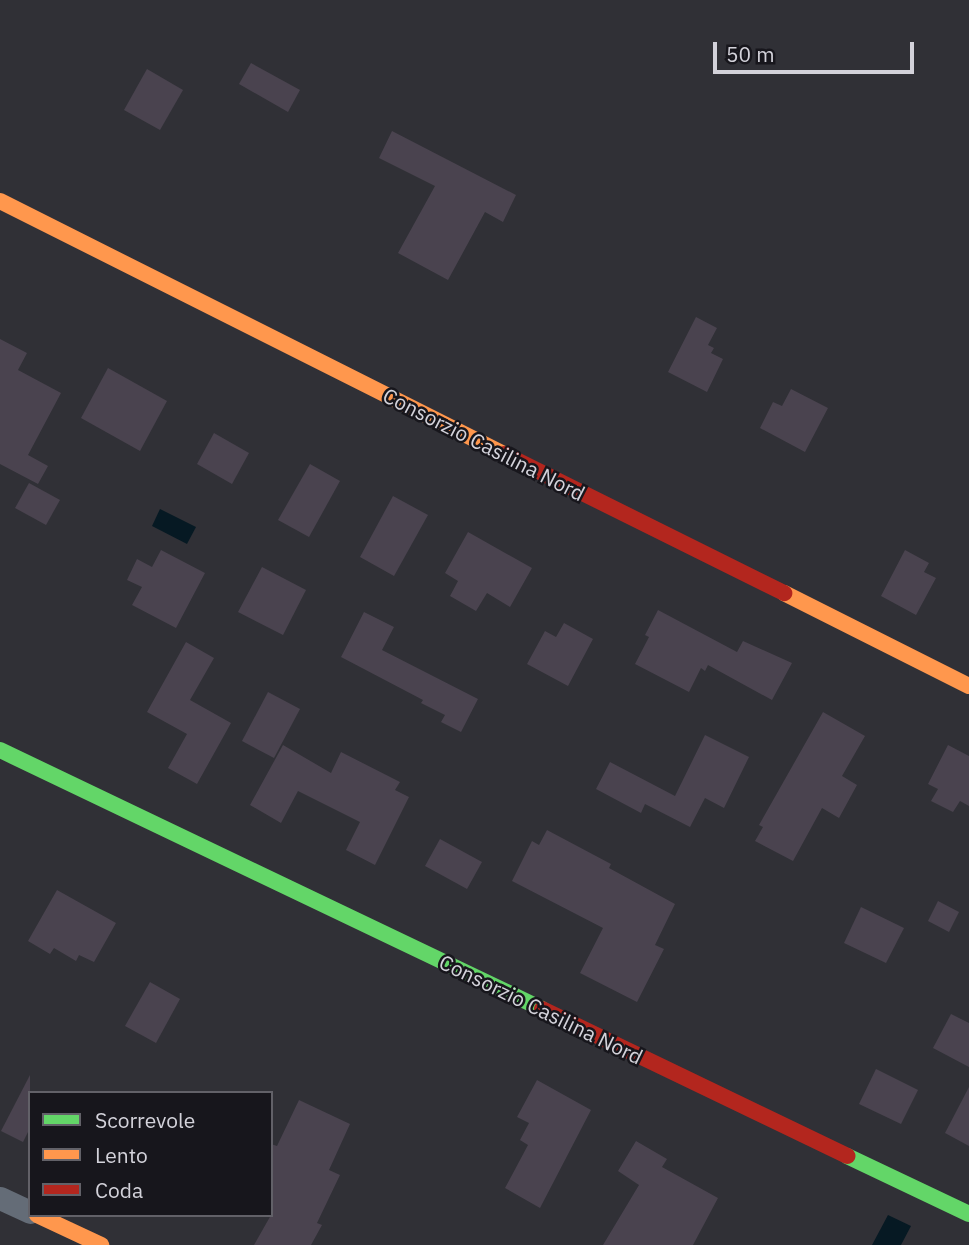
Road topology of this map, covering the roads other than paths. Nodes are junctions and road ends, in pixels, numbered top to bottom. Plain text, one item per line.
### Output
1 (0, 201) edge
2 (969, 686) edge
3 (0, 750) edge
4 (0, 1198) edge
5 (28, 1211) edge
6 (969, 1214) edge
7 (41, 1217) edge
8 (101, 1245) edge

1 - 2 street, Consorzio Casilina Nord
3 - 6 street, Consorzio Casilina Nord
4 - 5 street
7 - 8 street

